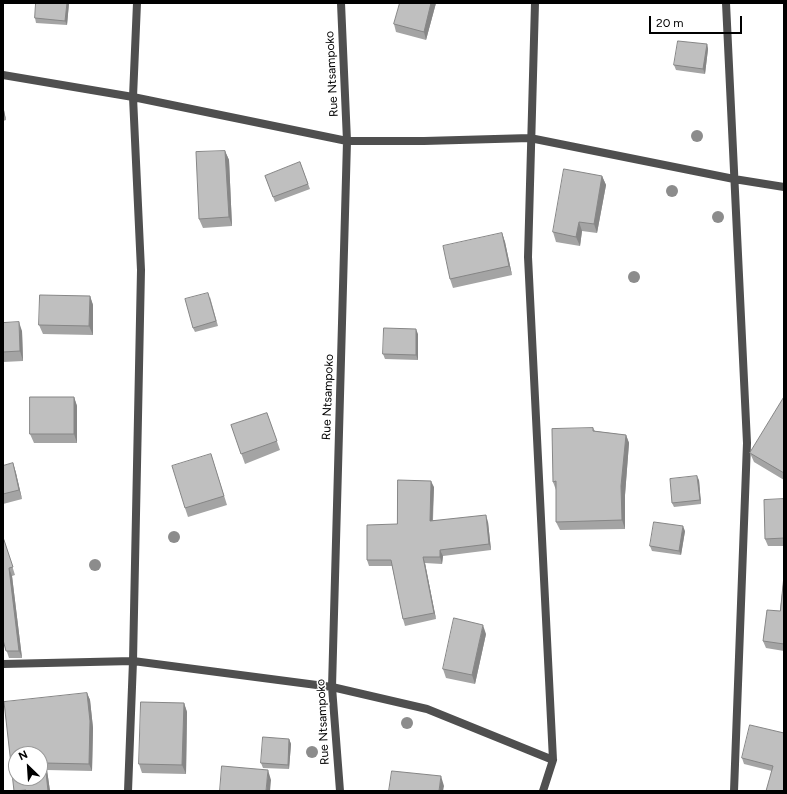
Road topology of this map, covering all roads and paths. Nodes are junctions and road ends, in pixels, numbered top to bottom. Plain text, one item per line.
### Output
1 (137, 3) edge
2 (341, 3) edge
3 (535, 3) edge
4 (726, 3) edge
5 (3, 75) edge
6 (133, 97) junction
7 (530, 138) junction
8 (347, 141) junction
9 (734, 179) junction
10 (784, 187) edge
11 (133, 661) junction
12 (3, 664) edge
13 (332, 687) junction
14 (553, 760) junction
15 (128, 791) edge
16 (340, 791) edge
17 (543, 791) edge
18 (734, 791) edge

1 - 6 street
2 - 8 street, Rue Ntsampoko
3 - 7 street
4 - 9 street
5 - 6 street
6 - 8 street
6 - 11 street
7 - 8 street
7 - 9 street
7 - 14 street
8 - 13 street, Rue Ntsampoko
9 - 10 street
9 - 18 street
11 - 12 street
11 - 13 street
11 - 15 street
13 - 14 street
13 - 16 street, Rue Ntsampoko
14 - 17 street

